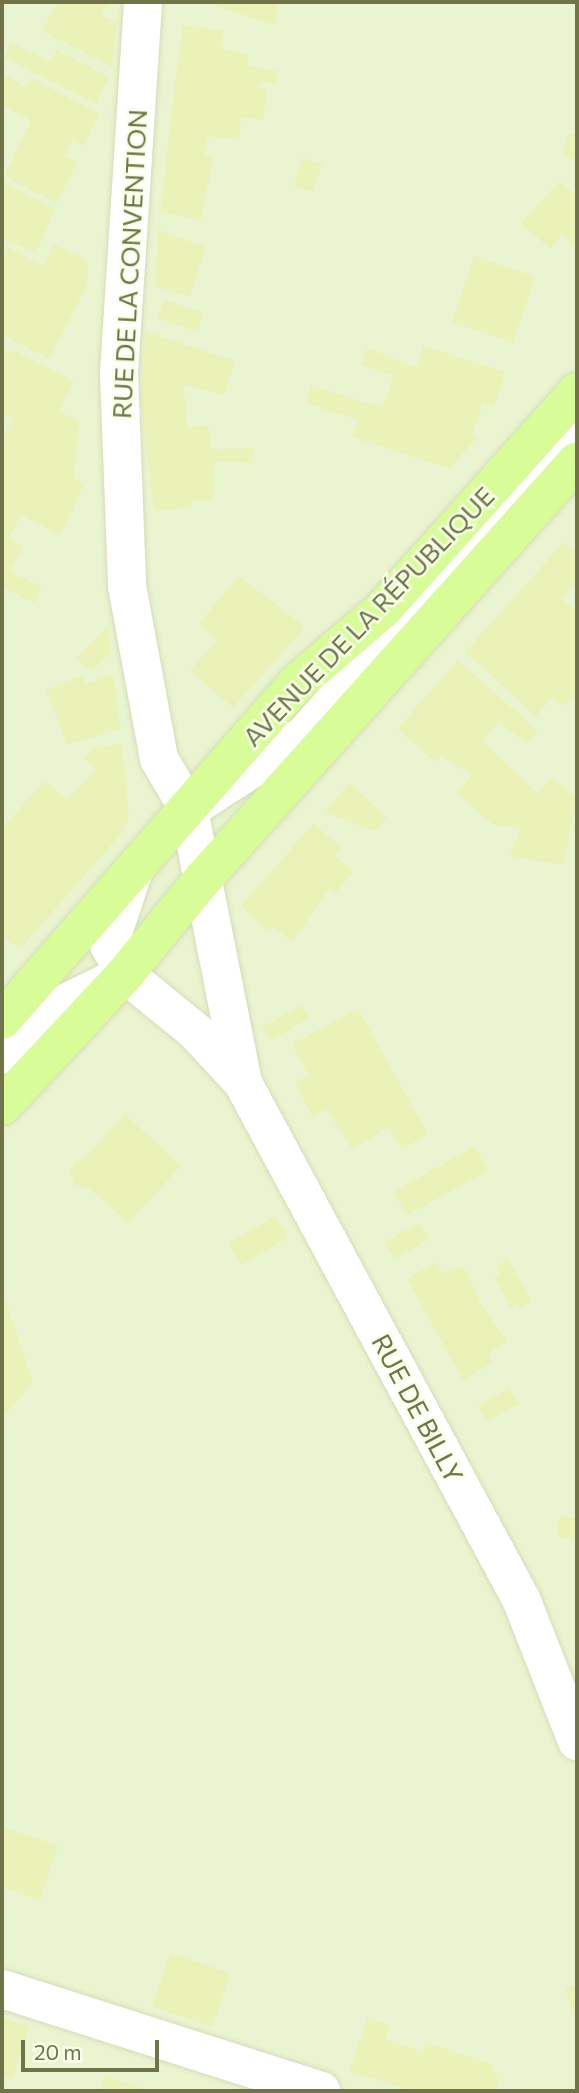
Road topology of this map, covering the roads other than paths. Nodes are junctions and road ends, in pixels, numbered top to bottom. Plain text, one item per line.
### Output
1 (143, 2) edge
2 (577, 392) edge
3 (577, 428) edge
4 (577, 461) edge
5 (189, 810) junction
6 (134, 873) junction
7 (202, 880) junction
8 (125, 974) junction
9 (2, 1020) edge
10 (2, 1055) edge
11 (243, 1083) junction
12 (2, 1105) edge
13 (577, 1741) edge
14 (2, 1989) edge
15 (321, 2091) edge

1 - 5 street, RUE DE LA CONVENTION
2 - 5 main road, AVENUE DE LA RÉPUBLIQUE
3 - 5 street
4 - 7 main road, AVENUE DE LA RÉPUBLIQUE
5 - 6 main road, AVENUE DE LA RÉPUBLIQUE
5 - 7 street, RUE DE LA CONVENTION
6 - 8 street
6 - 9 main road, AVENUE DE LA RÉPUBLIQUE
7 - 8 main road, AVENUE DE LA RÉPUBLIQUE
7 - 11 street, RUE DE BILLY
8 - 10 street
8 - 11 street, RUE DE BILLY
8 - 12 main road, AVENUE DE LA RÉPUBLIQUE
11 - 13 street, RUE DE BILLY
14 - 15 street

